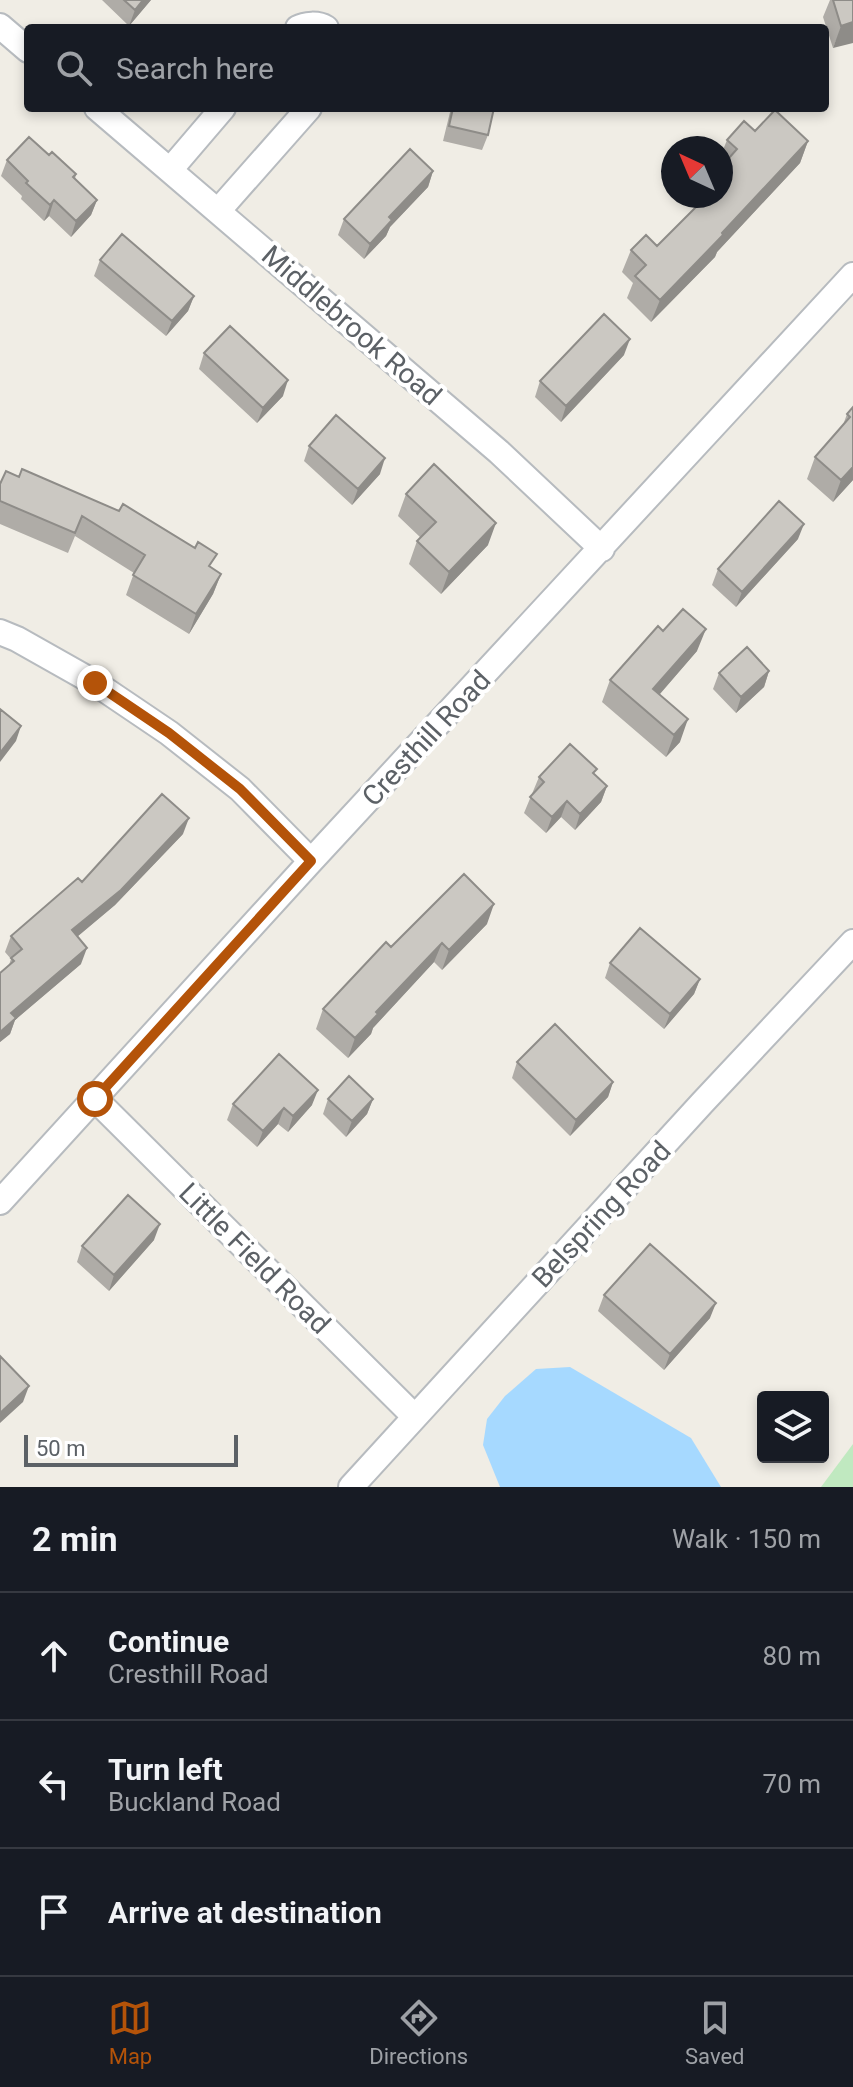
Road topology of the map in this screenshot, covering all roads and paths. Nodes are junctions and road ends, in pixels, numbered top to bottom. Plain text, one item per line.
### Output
1 (0, 26) edge
2 (24, 47) edge
3 (102, 112) edge
4 (220, 112) edge
5 (305, 112) edge
6 (170, 170) junction
7 (218, 211) junction
8 (853, 275) edge
9 (602, 549) junction
10 (0, 632) edge
11 (311, 861) junction
12 (853, 942) edge
13 (95, 1099) junction
14 (0, 1202) edge
15 (415, 1417) junction
16 (351, 1487) edge

1 - 2 street
3 - 6 street, Middlebrook Road
4 - 6 street
5 - 7 street
6 - 7 street, Middlebrook Road
7 - 9 street, Middlebrook Road
8 - 9 street, Cresthill Road
9 - 11 street, Cresthill Road
10 - 11 street
11 - 13 street, Cresthill Road
12 - 15 street, Belspring Road
13 - 14 street, Cresthill Road
13 - 15 street, Little Field Road
15 - 16 street, Belspring Road

